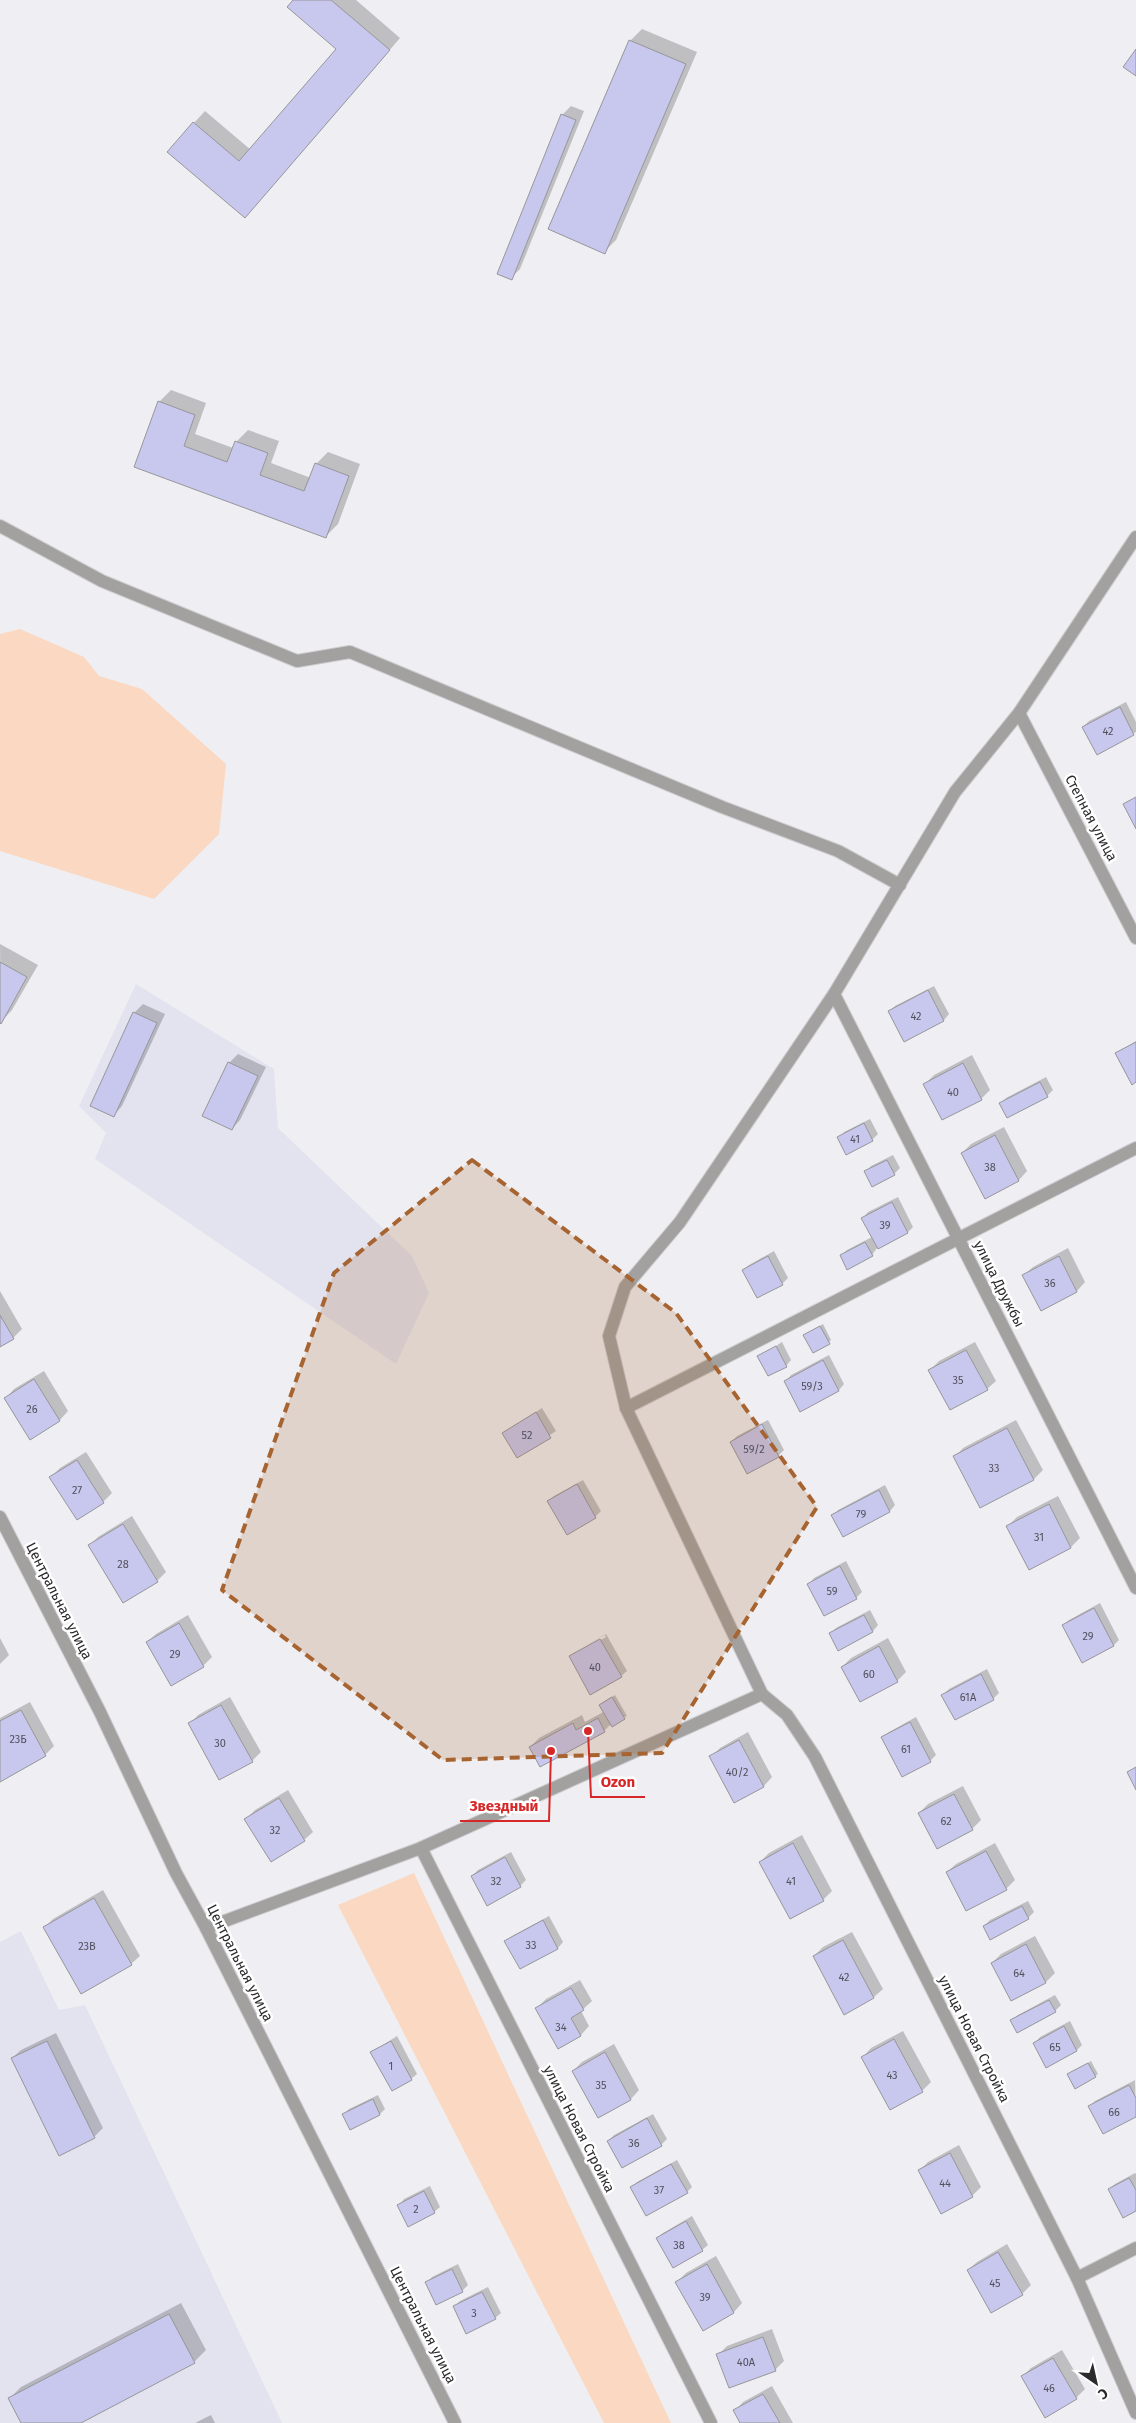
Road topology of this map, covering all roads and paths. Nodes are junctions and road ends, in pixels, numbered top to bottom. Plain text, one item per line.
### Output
1 (0, 526) edge
2 (1136, 537) edge
3 (1018, 713) junction
4 (900, 885) junction
5 (1136, 938) edge
6 (834, 994) junction
7 (1136, 1148) edge
8 (958, 1238) junction
9 (626, 1408) junction
10 (0, 1517) edge
11 (1136, 1588) edge
12 (762, 1694) junction
13 (421, 1848) junction
14 (206, 1928) junction
15 (1136, 2248) edge
16 (1078, 2278) junction
17 (1136, 2413) edge
18 (455, 2423) edge
19 (711, 2423) edge

1 - 4 street
2 - 3 street
3 - 4 street
3 - 5 street, Степная улица
4 - 6 street
6 - 8 street, улица Дружбы
6 - 9 street
7 - 8 street
8 - 9 street
8 - 11 street, улица Дружбы
9 - 12 street
10 - 14 street, Центральная улица
12 - 13 street
12 - 16 street, улица Новая Стройка
13 - 14 street
13 - 19 street, улица Новая Стройка
14 - 18 street, Центральная улица
15 - 16 street
16 - 17 street, улица Новая Стройка

